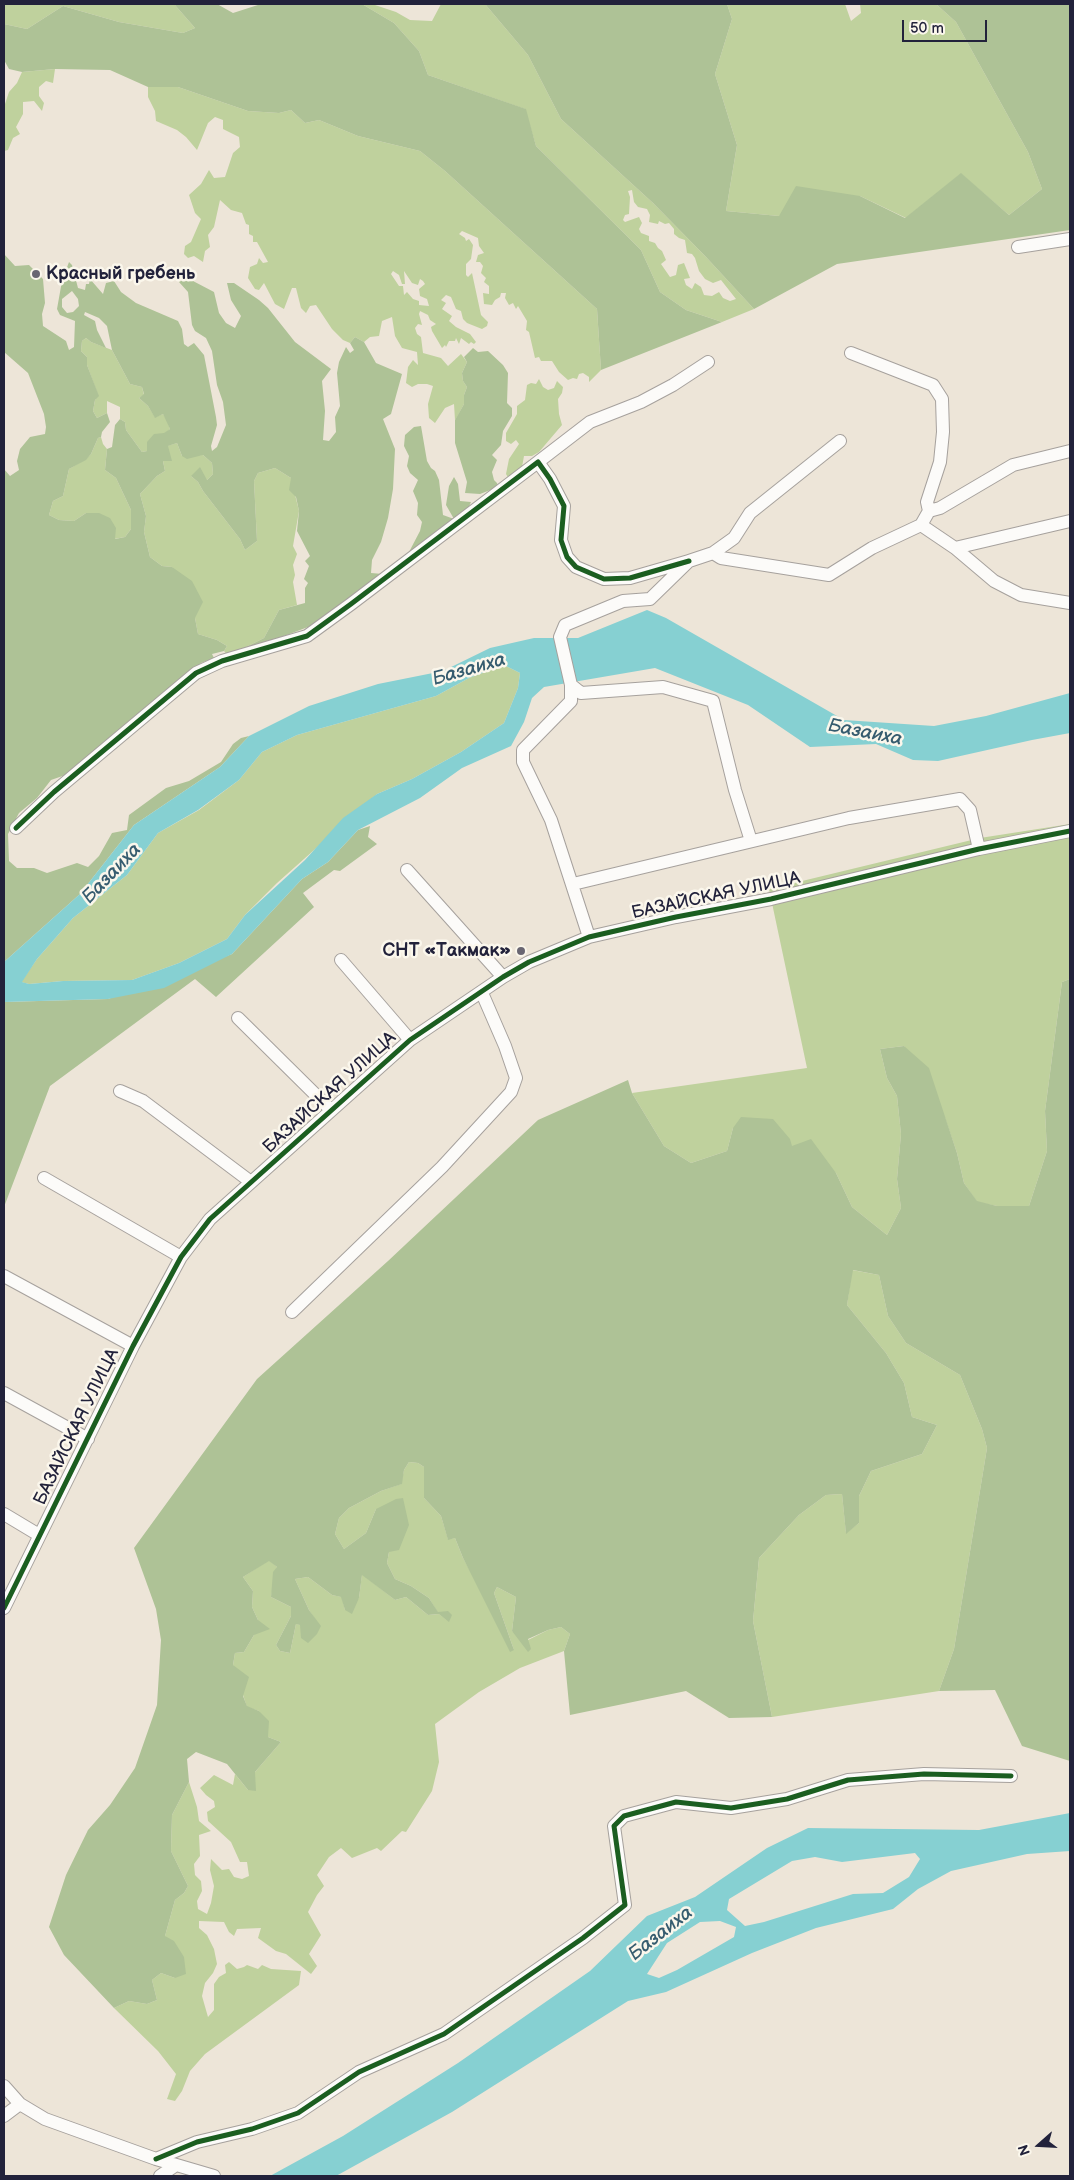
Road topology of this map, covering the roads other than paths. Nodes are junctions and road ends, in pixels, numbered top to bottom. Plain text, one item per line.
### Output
1 (1070, 239) edge
2 (1018, 246) dead end
3 (851, 353) dead end
4 (708, 362) dead end
5 (840, 441) dead end
6 (1070, 451) edge
7 (538, 462) junction
8 (929, 511) junction
9 (1070, 521) edge
10 (921, 526) junction
11 (955, 548) junction
12 (713, 553) junction
13 (689, 561) junction
14 (1070, 603) edge
15 (571, 686) junction
16 (16, 828) dead end
17 (1070, 830) edge
18 (751, 841) junction
19 (979, 849) junction
20 (407, 870) dead end
21 (573, 884) junction
22 (590, 937) junction
23 (341, 960) dead end
24 (503, 977) junction
25 (482, 993) junction
26 (238, 1018) dead end
27 (410, 1040) junction
28 (120, 1091) dead end
29 (330, 1109) junction
30 (44, 1178) dead end
31 (251, 1182) junction
32 (181, 1256) junction
33 (4, 1276) edge
34 (292, 1312) dead end
35 (132, 1346) junction
36 (4, 1393) edge
37 (88, 1439) junction
38 (4, 1514) edge
39 (39, 1535) junction
40 (4, 1608) edge
41 (1011, 1776) dead end
42 (4, 2086) edge
43 (20, 2104) junction
44 (4, 2116) edge
45 (156, 2159) junction
46 (176, 2165) junction
47 (160, 2176) edge
48 (214, 2176) edge

1 - 2 street
3 - 8 street
4 - 7 street
5 - 12 street
6 - 8 street
7 - 13 street
7 - 16 street
8 - 10 street
9 - 11 street
10 - 11 street
10 - 12 street
11 - 14 street
12 - 13 street
13 - 15 street
15 - 18 street
15 - 21 street
17 - 19 street, БАЗАЙСКАЯ УЛИЦА
18 - 19 street
18 - 21 street
19 - 22 street, БАЗАЙСКАЯ УЛИЦА
20 - 24 street
21 - 22 street
22 - 24 street, БАЗАЙСКАЯ УЛИЦА
23 - 27 street
24 - 25 street, БАЗАЙСКАЯ УЛИЦА
25 - 27 street, БАЗАЙСКАЯ УЛИЦА
25 - 34 street
26 - 29 street
27 - 29 street, БАЗАЙСКАЯ УЛИЦА
28 - 31 street
29 - 31 street, БАЗАЙСКАЯ УЛИЦА
30 - 32 street
31 - 32 street, БАЗАЙСКАЯ УЛИЦА
32 - 35 street, БАЗАЙСКАЯ УЛИЦА
33 - 35 street
35 - 37 street, БАЗАЙСКАЯ УЛИЦА
36 - 37 street
37 - 39 street, БАЗАЙСКАЯ УЛИЦА
38 - 39 street
39 - 40 street, БАЗАЙСКАЯ УЛИЦА
41 - 45 street
42 - 43 street
43 - 44 street
43 - 45 street
45 - 46 street
46 - 47 street
46 - 48 street

